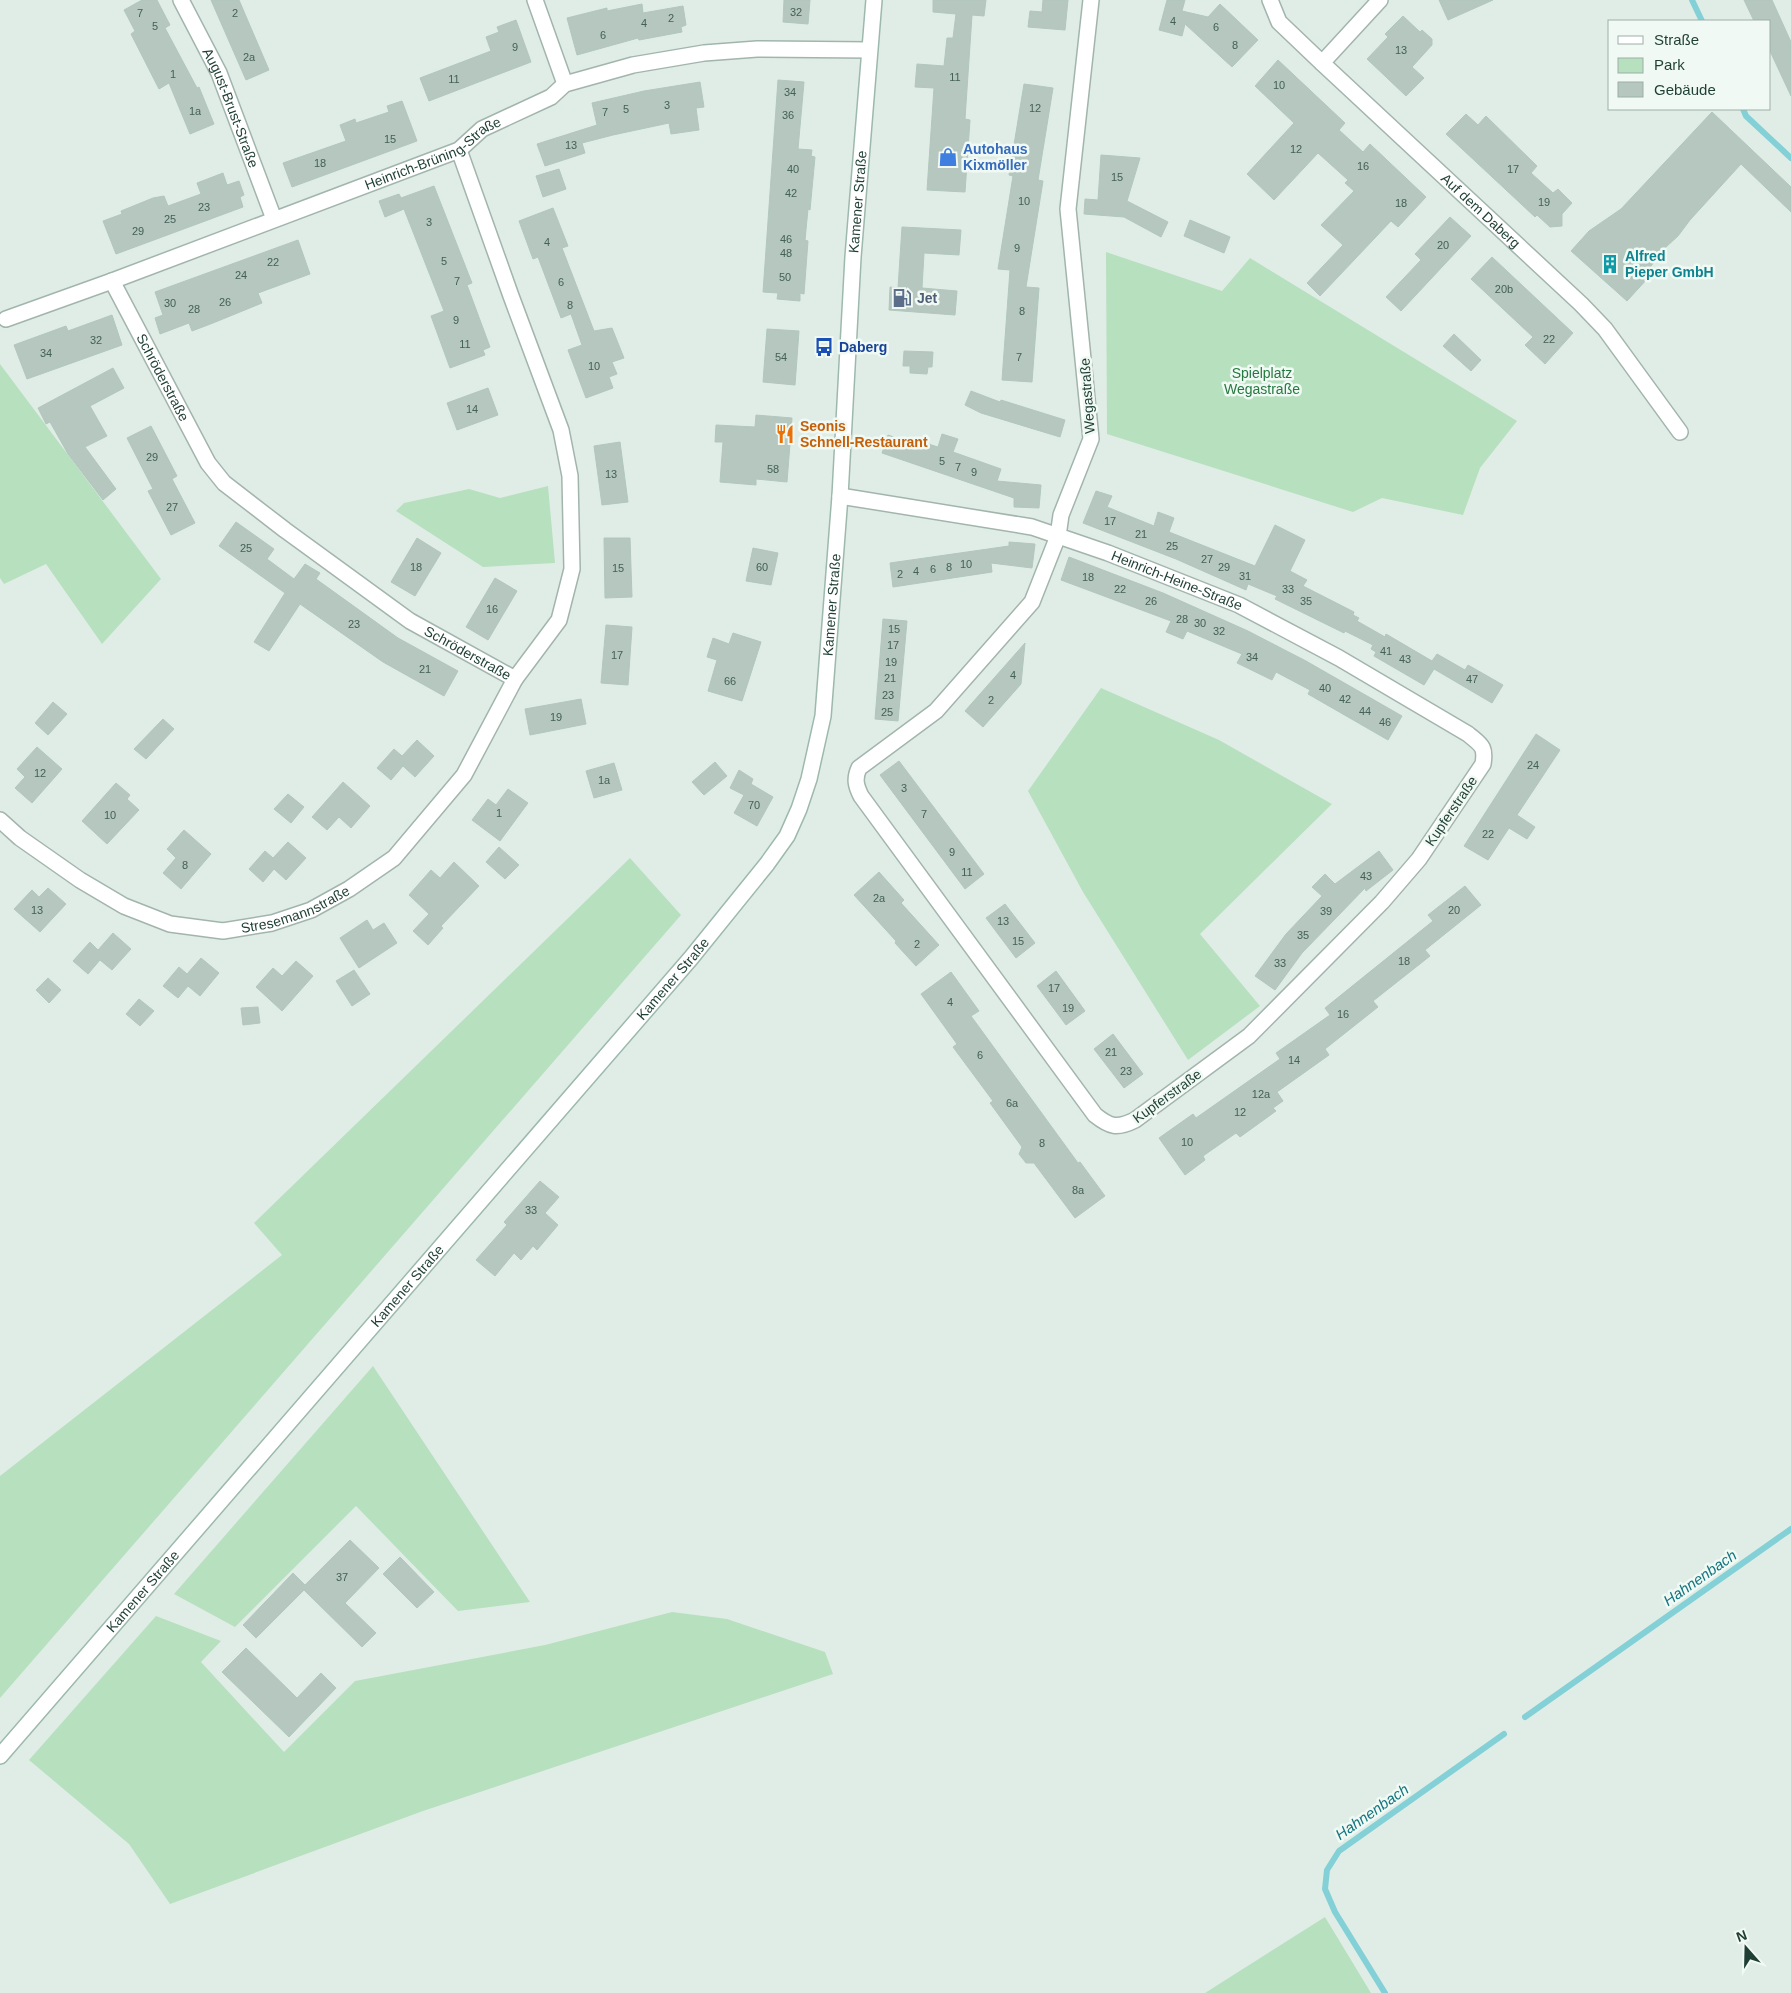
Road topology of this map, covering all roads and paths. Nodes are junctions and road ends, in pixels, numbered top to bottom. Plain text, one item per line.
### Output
1 (181, 0) edge
2 (535, 0) edge
3 (874, 0) edge
4 (1091, 0) edge
5 (1270, 0) edge
6 (1380, 0) edge
7 (869, 50) junction
8 (1322, 63) junction
9 (565, 84) junction
10 (459, 150) junction
11 (274, 219) junction
12 (112, 281) junction
13 (6, 319) dead end
14 (1680, 432) dead end
15 (840, 496) junction
16 (1058, 536) junction
17 (515, 679) junction
18 (1483, 746) joint
19 (861, 796) joint
20 (0, 820) edge
21 (0, 1756) edge

1 - 11 street, August-Brust-Straße
2 - 9 street
3 - 7 street, Kamener Straße
4 - 16 street, Wegastraße
5 - 8 street, Auf dem Daberg
6 - 8 street
7 - 9 street, Heinrich-Brüning-Straße
7 - 15 street, Kamener Straße
8 - 14 street, Auf dem Daberg
9 - 10 street, Heinrich-Brüning-Straße
10 - 11 street, Heinrich-Brüning-Straße
10 - 17 street, Schröderstraße
11 - 12 street, Heinrich-Brüning-Straße
12 - 13 street, Heinrich-Brüning-Straße
12 - 17 street, Schröderstraße
15 - 16 street, Heinrich-Heine-Straße
15 - 21 street, Kamener Straße
16 - 18 street, Heinrich-Heine-Straße
16 - 19 street, Wegastraße
17 - 20 street, Stresemannstraße
18 - 19 street, Kupferstraße

